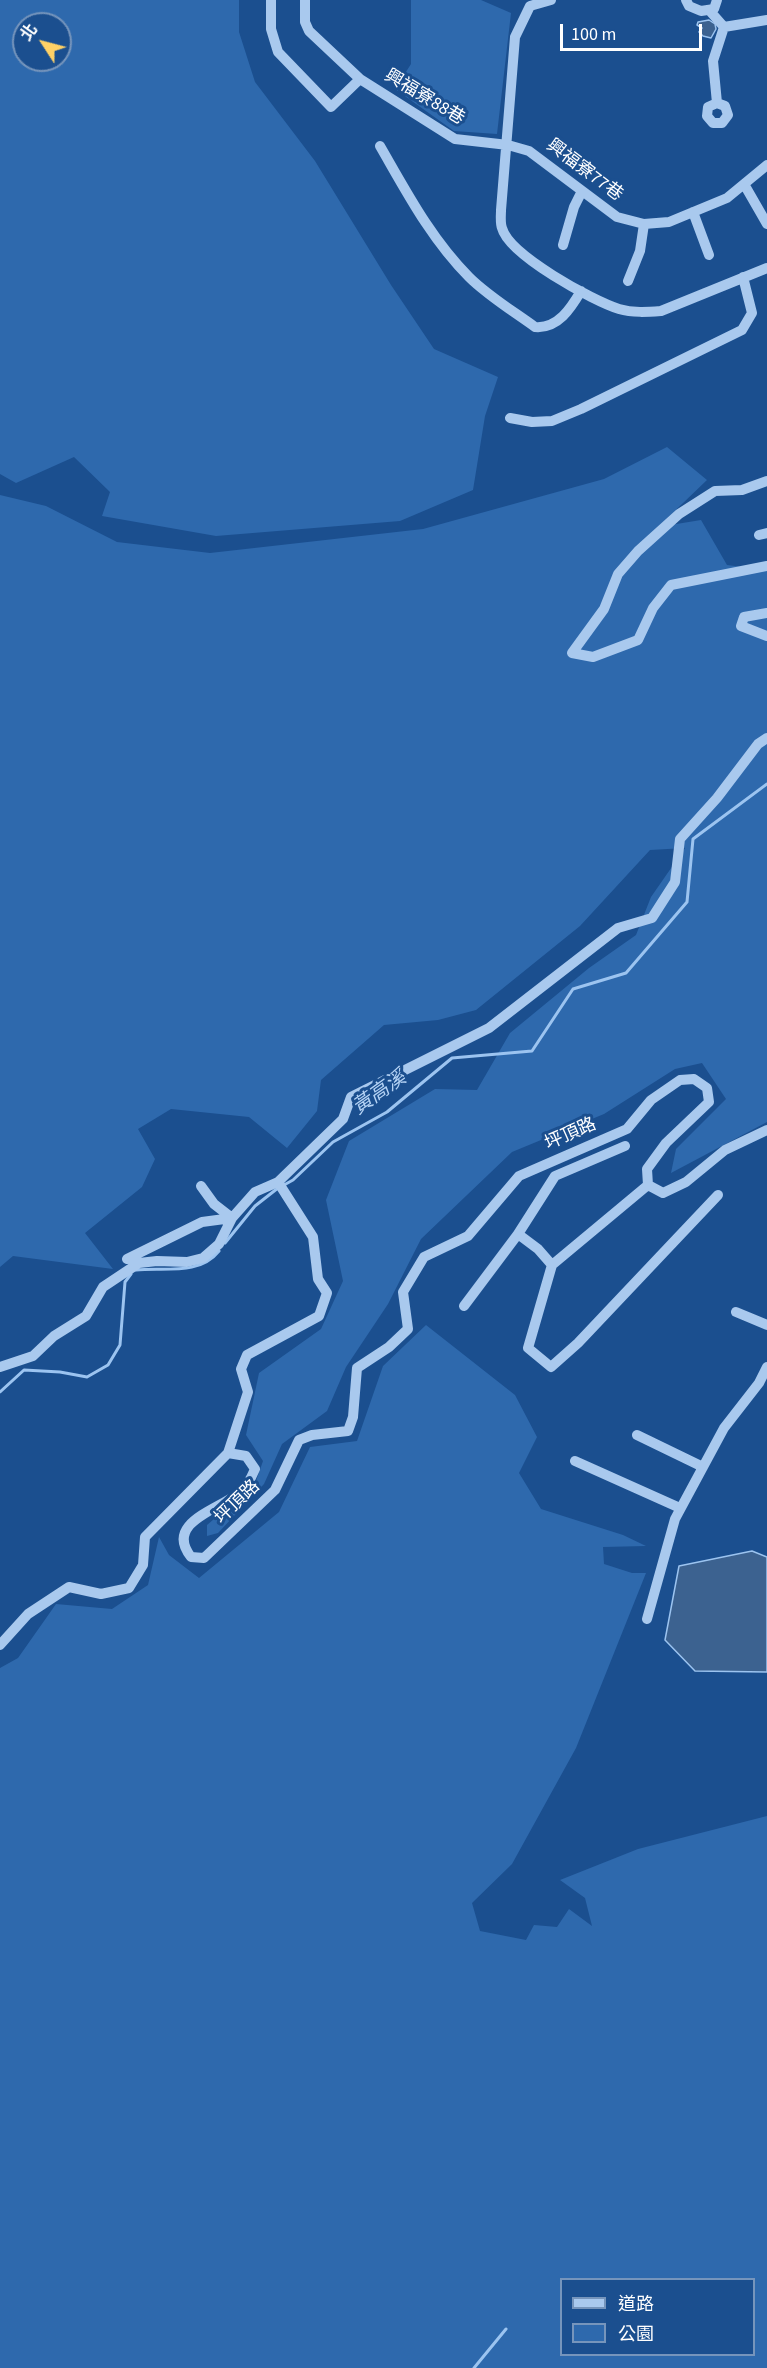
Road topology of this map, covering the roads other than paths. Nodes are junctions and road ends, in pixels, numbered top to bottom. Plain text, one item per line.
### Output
1 (270, 0) edge
2 (305, 0) edge
3 (551, 0) edge
4 (686, 0) edge
5 (717, 0) edge
6 (709, 10) junction
7 (767, 20) edge
8 (724, 27) junction
9 (360, 79) junction
10 (717, 103) dead end
11 (508, 145) junction
12 (380, 146) dead end
13 (767, 165) edge
14 (744, 184) junction
15 (582, 191) junction
16 (693, 212) junction
17 (644, 224) junction
18 (767, 224) edge
19 (563, 245) dead end
20 (709, 255) dead end
21 (767, 268) edge
22 (743, 277) junction
23 (628, 281) dead end
24 (581, 291) junction
25 (510, 418) dead end
26 (767, 481) edge
27 (767, 566) edge
28 (767, 613) edge
29 (767, 636) edge
30 (767, 738) edge
31 (767, 1130) edge
32 (625, 1146) dead end
33 (278, 1182) junction
34 (648, 1185) junction
35 (201, 1186) dead end
36 (718, 1195) dead end
37 (232, 1218) junction
38 (518, 1234) junction
39 (127, 1259) dead end
40 (552, 1265) junction
41 (464, 1306) dead end
42 (736, 1312) dead end
43 (767, 1325) edge
44 (0, 1367) edge
45 (767, 1367) edge
46 (763, 1385) edge
47 (637, 1435) dead end
48 (228, 1453) junction
49 (575, 1461) dead end
50 (703, 1467) junction
51 (680, 1508) junction
52 (647, 1619) dead end
53 (0, 1646) edge

1 - 9 street, 興福寮88巷
2 - 9 street, 興福寮88巷
3 - 11 street
4 - 6 street
5 - 6 street
6 - 8 street
7 - 8 street
8 - 10 street
9 - 11 street, 興福寮88巷
11 - 15 street, 興福寮77巷
11 - 24 street
12 - 24 street
13 - 14 street, 興福寮77巷
14 - 16 street, 興福寮77巷
14 - 18 street
15 - 17 street, 興福寮77巷
15 - 19 street
16 - 17 street, 興福寮77巷
16 - 20 street
17 - 23 street
21 - 22 street
22 - 24 street
22 - 25 street
26 - 27 street
28 - 29 street
30 - 33 street
31 - 34 street
32 - 38 street
33 - 37 street
33 - 48 street
34 - 40 street
34 - 48 street, 坪頂路
35 - 37 street
36 - 40 street
37 - 39 street
37 - 44 street
38 - 40 street
38 - 41 street
42 - 43 street
45 - 46 street
46 - 50 street
47 - 50 street
48 - 53 street
49 - 51 street
50 - 51 street
51 - 52 street

